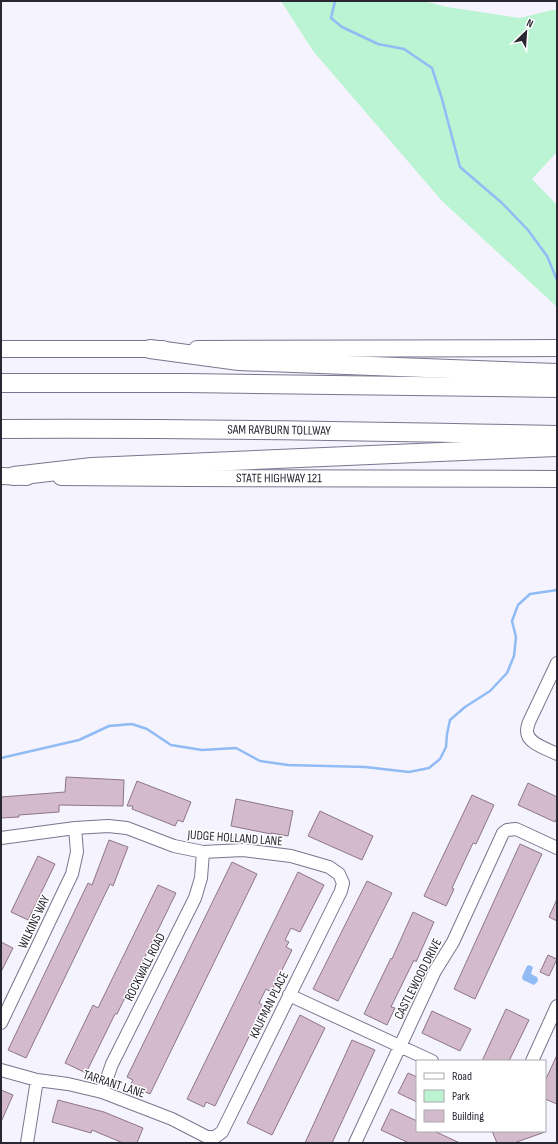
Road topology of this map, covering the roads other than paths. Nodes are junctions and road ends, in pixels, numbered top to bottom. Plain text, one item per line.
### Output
1 (557, 348) edge
2 (1, 349) edge
3 (150, 349) junction
4 (557, 373) edge
5 (1, 383) edge
6 (557, 388) edge
7 (1, 429) edge
8 (557, 443) edge
9 (7, 476) edge
10 (557, 479) edge
11 (557, 663) edge
12 (557, 754) edge
13 (75, 828) junction
14 (1, 838) edge
15 (557, 848) edge
16 (203, 852) junction
17 (343, 883) joint
18 (289, 995) junction
19 (557, 1006) edge
20 (1, 1023) edge
21 (400, 1046) junction
22 (430, 1060) edge
23 (532, 1060) edge
24 (1, 1070) edge
25 (37, 1080) junction
26 (102, 1092) junction
27 (215, 1137) joint
28 (27, 1143) edge
29 (355, 1143) edge

1 - 3 main road
2 - 3 main road
3 - 4 highway
5 - 6 highway
7 - 8 highway, SAM RAYBURN TOLLWAY
8 - 9 highway
9 - 10 main road, STATE HIGHWAY 121
11 - 12 street
13 - 14 street, JUDGE HOLLAND LANE
13 - 16 street, JUDGE HOLLAND LANE
13 - 20 street, WILKINS WAY
15 - 21 street, CASTLEWOOD DRIVE
16 - 17 street, JUDGE HOLLAND LANE
16 - 26 street, ROCKWALL ROAD
17 - 18 street, KAUFMAN PLACE
18 - 21 street
18 - 27 street, KAUFMAN PLACE
19 - 23 street
21 - 22 street
21 - 29 street, CASTLEWOOD DRIVE
24 - 25 street, TARRANT LANE
25 - 26 street, TARRANT LANE
25 - 28 street
26 - 27 street, TARRANT LANE

